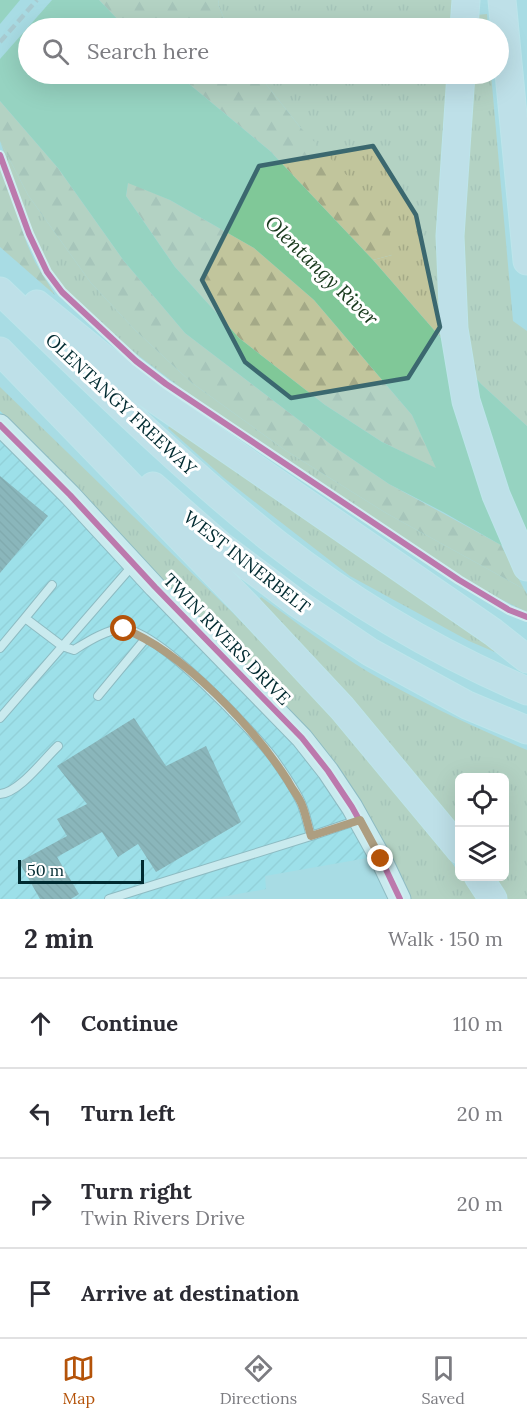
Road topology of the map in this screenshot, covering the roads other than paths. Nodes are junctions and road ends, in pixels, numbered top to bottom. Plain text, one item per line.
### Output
1 (466, 0) edge
2 (502, 0) edge
3 (465, 18) edge
4 (504, 18) edge
5 (509, 73) edge
6 (460, 84) edge
7 (527, 261) edge
8 (0, 275) edge
9 (0, 291) edge
10 (0, 345) edge
11 (0, 351) edge
12 (0, 425) edge
13 (243, 516) joint
14 (134, 564) junction
15 (527, 567) edge
16 (52, 585) dead end
17 (25, 618) junction
18 (146, 638) junction
19 (62, 646) junction
20 (0, 648) edge
21 (527, 659) edge
22 (527, 691) edge
23 (98, 696) dead end
24 (0, 718) edge
25 (527, 730) edge
26 (58, 746) dead end
27 (0, 795) edge
28 (360, 820) junction
29 (311, 836) junction
30 (455, 845) edge
31 (481, 881) edge
32 (109, 899) edge
33 (400, 899) edge
34 (493, 899) edge

1 - 3 highway
2 - 4 highway
5 - 7 highway
6 - 15 highway
8 - 21 highway
9 - 13 highway, OLENTANGY FREEWAY
10 - 25 highway, WEST INNERBELT
11 - 30 highway
12 - 14 main road, TWIN RIVERS DRIVE
13 - 22 highway, WEST INNERBELT
14 - 19 lane
14 - 28 main road, TWIN RIVERS DRIVE
16 - 17 lane
17 - 19 lane
17 - 20 lane
18 - 19 lane
18 - 23 lane
18 - 29 lane
19 - 24 lane
26 - 27 lane
28 - 29 lane
28 - 33 main road, TWIN RIVERS DRIVE
29 - 32 lane
31 - 34 highway

